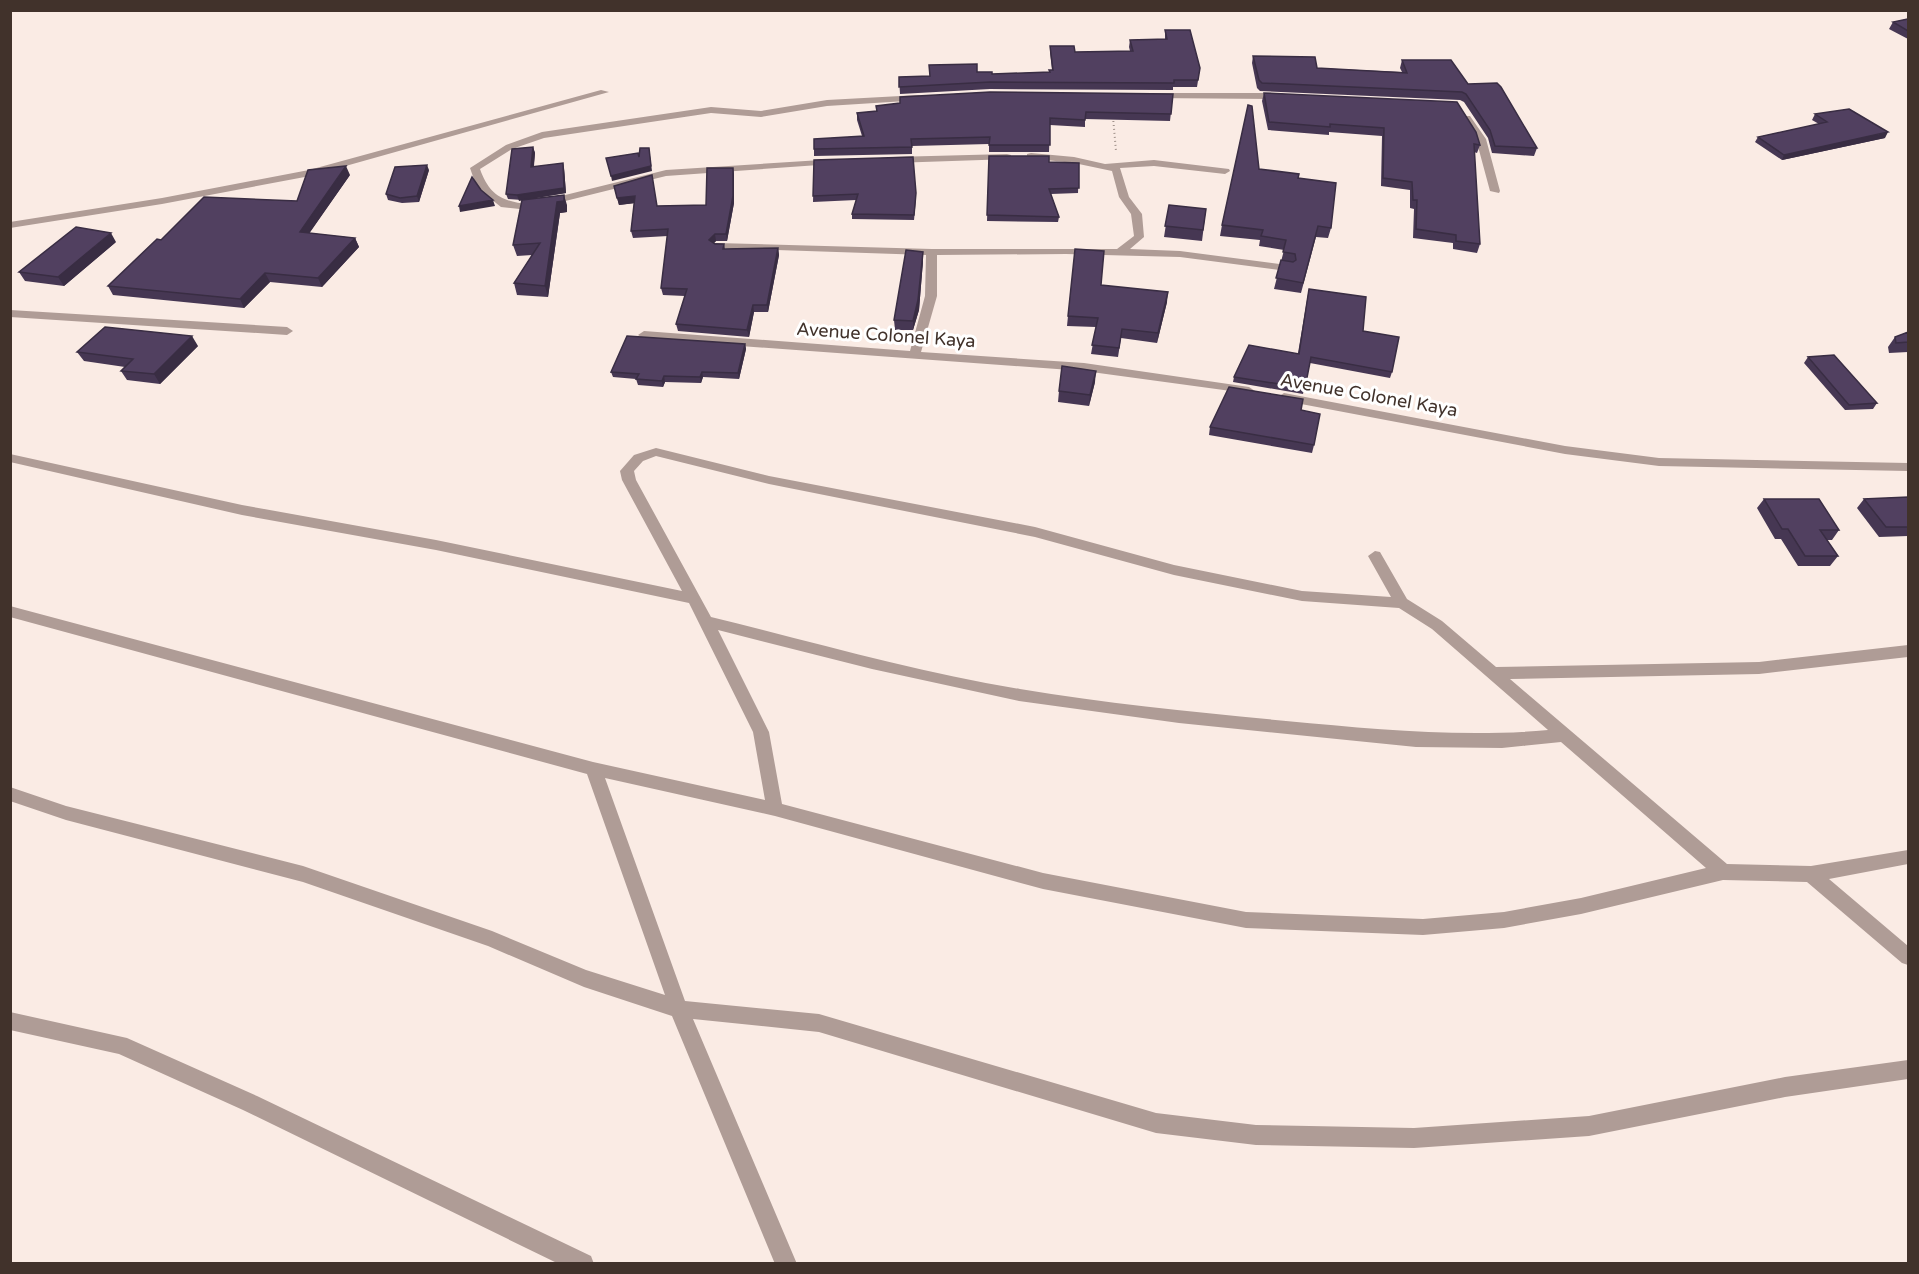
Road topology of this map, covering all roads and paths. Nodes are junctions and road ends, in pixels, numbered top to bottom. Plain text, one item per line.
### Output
1 (604, 92) dead end
2 (1136, 95) edge
3 (1293, 96) edge
4 (926, 98) edge
5 (1459, 105) edge
6 (1113, 117) edge
7 (878, 160) edge
8 (843, 161) edge
9 (1108, 166) junction
10 (1225, 171) dead end
11 (1495, 191) dead end
12 (10, 225) edge
13 (717, 246) edge
14 (932, 252) junction
15 (1120, 252) junction
16 (1287, 268) edge
17 (10, 314) edge
18 (287, 331) dead end
19 (644, 336) edge
20 (915, 353) junction
21 (10, 458) edge
22 (1908, 467) edge
23 (1375, 556) dead end
24 (694, 599) junction
25 (1402, 603) junction
26 (10, 611) edge
27 (706, 621) junction
28 (1908, 651) edge
29 (1493, 673) junction
30 (1564, 735) junction
31 (593, 769) junction
32 (10, 794) edge
33 (775, 809) junction
34 (1908, 857) edge
35 (1723, 872) junction
36 (1811, 873) junction
37 (1908, 957) edge
38 (679, 1009) junction
39 (10, 1021) edge
40 (1908, 1070) edge
41 (584, 1263) edge
42 (786, 1263) edge

1 - 12 street
2 - 3 street
4 - 8 street
5 - 11 street
6 - 9 path
7 - 9 street
9 - 10 street
9 - 15 street
13 - 14 street
14 - 15 street
14 - 20 street
15 - 16 street
17 - 18 street
19 - 20 street, Avenue Colonel Kaya
20 - 22 street, Avenue Colonel Kaya
21 - 24 street
23 - 25 street
24 - 25 street
24 - 27 street
25 - 29 street
26 - 31 street
27 - 30 street
27 - 33 street
28 - 29 street
29 - 30 street
30 - 35 street
31 - 33 street
31 - 38 street
32 - 38 street
33 - 35 street
34 - 36 street
35 - 36 street
36 - 37 street
38 - 40 street
38 - 42 street
39 - 41 street

